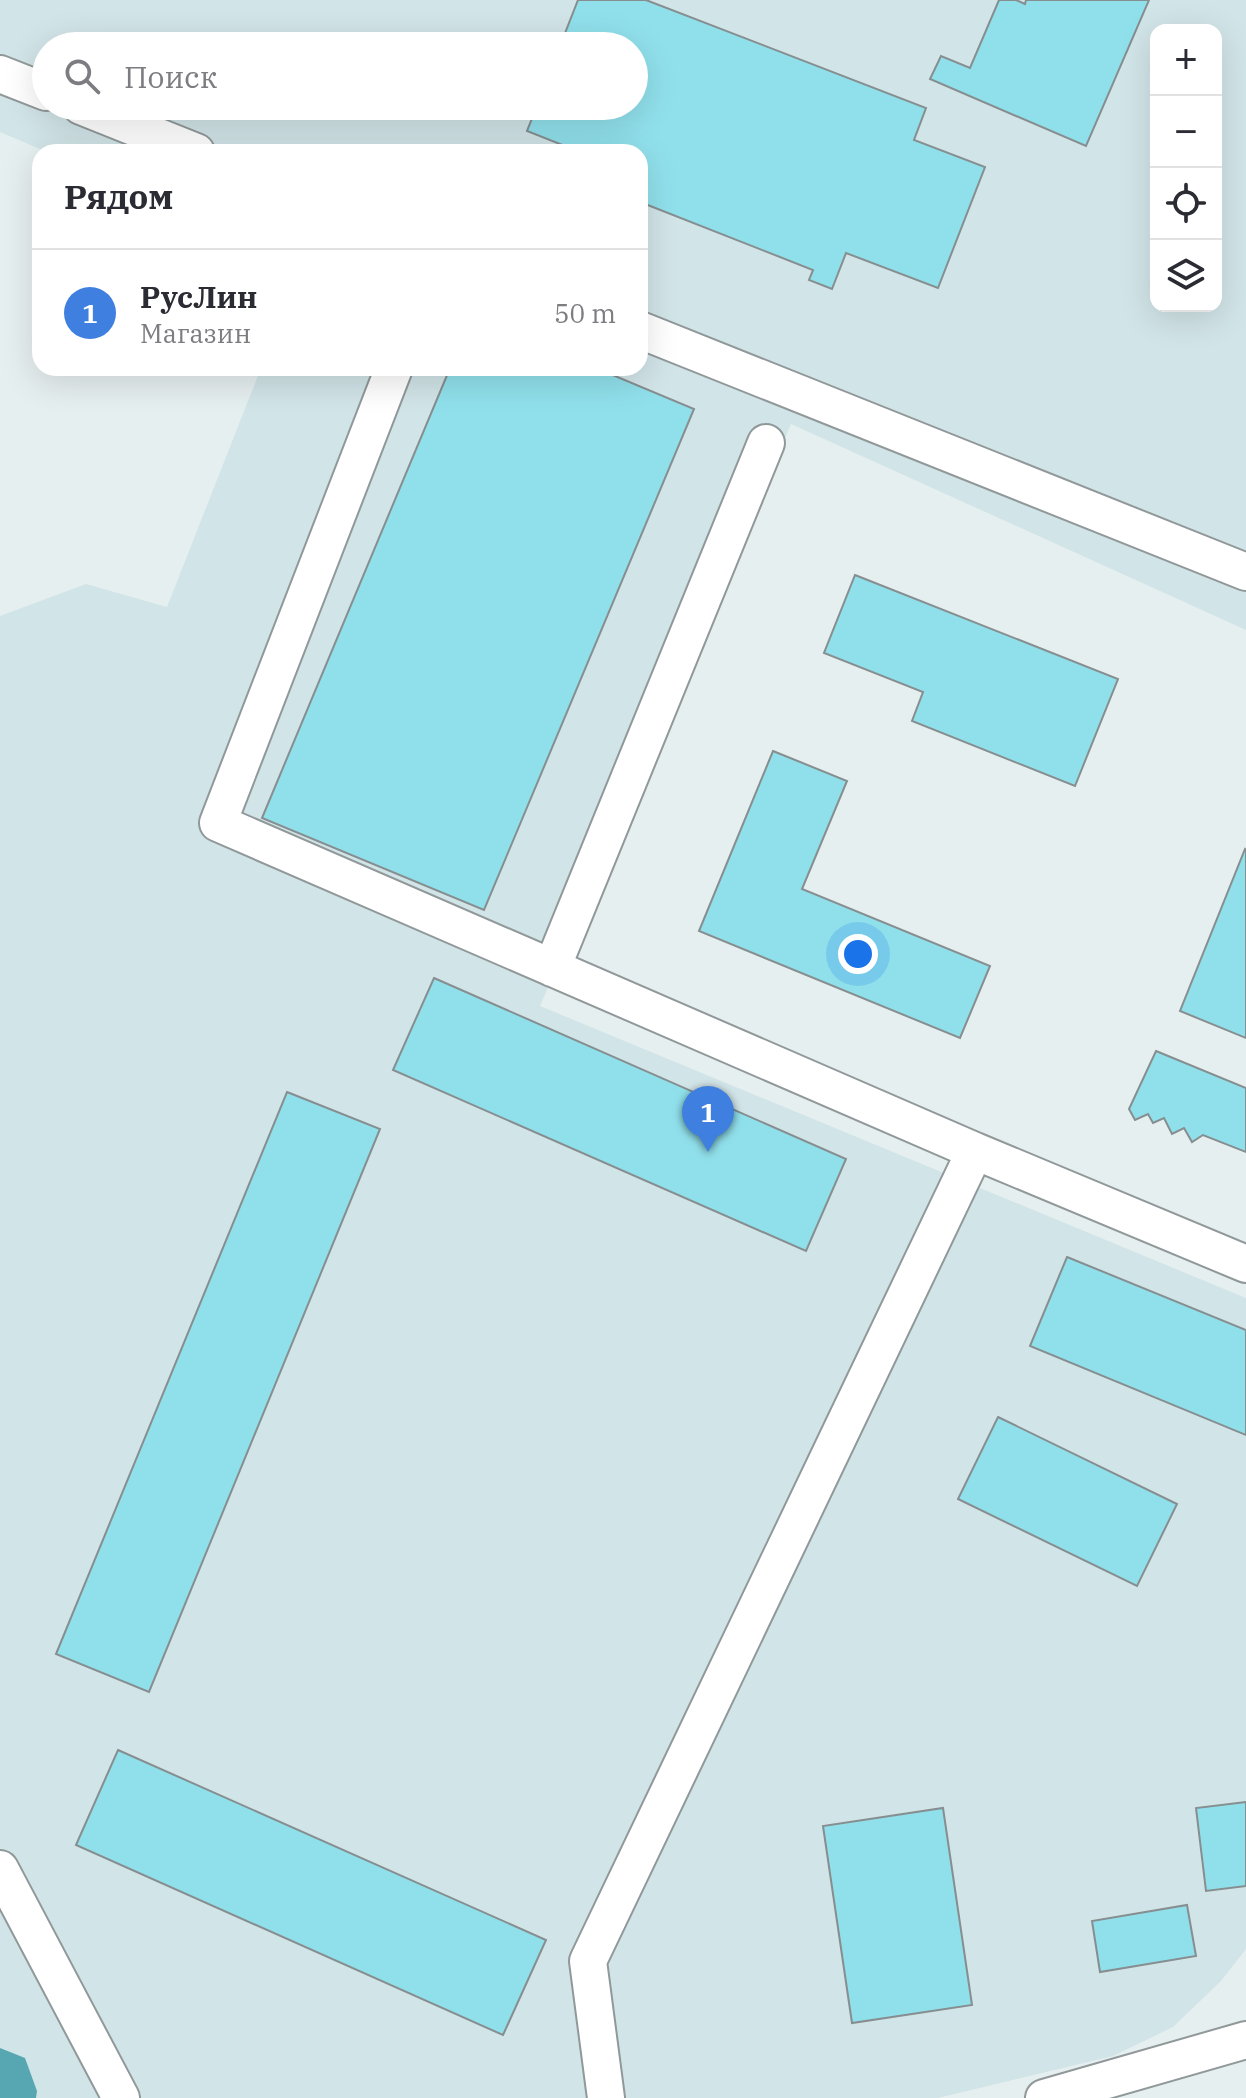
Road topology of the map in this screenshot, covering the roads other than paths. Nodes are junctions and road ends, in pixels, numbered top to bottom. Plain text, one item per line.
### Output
1 (0, 74) edge
2 (32, 87) edge
3 (116, 120) edge
4 (176, 144) edge
5 (648, 333) edge
6 (391, 376) edge
7 (766, 443) dead end
8 (1246, 572) edge
9 (552, 968) junction
10 (975, 1151) junction
11 (1246, 1264) edge
12 (0, 1869) edge
13 (1246, 2040) edge
14 (121, 2098) edge
15 (606, 2098) edge
16 (1044, 2098) edge

1 - 2 street
3 - 4 street
5 - 8 street
6 - 9 street
7 - 9 street
9 - 10 street
10 - 11 street
10 - 15 street
12 - 14 street
13 - 16 street

